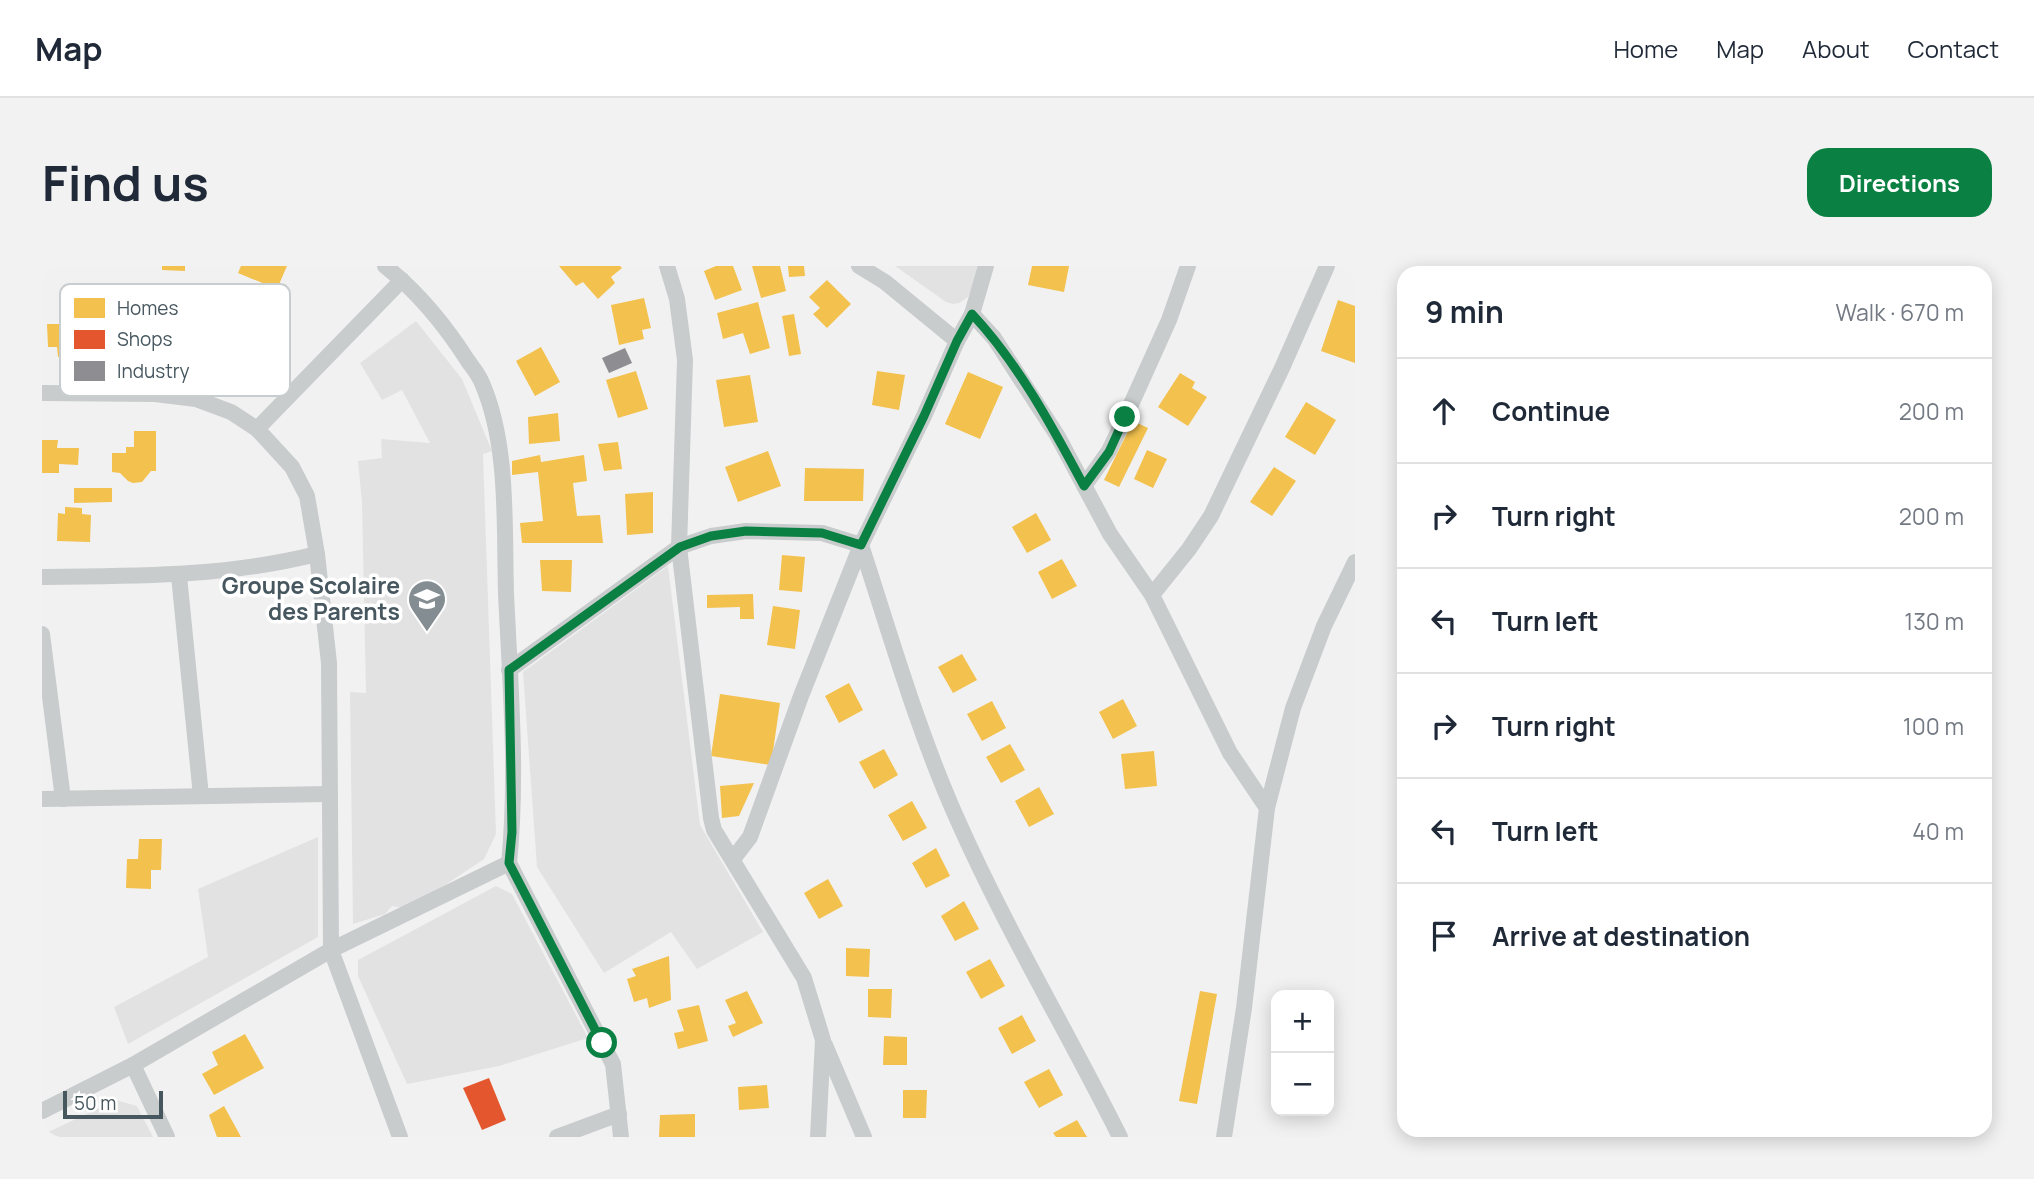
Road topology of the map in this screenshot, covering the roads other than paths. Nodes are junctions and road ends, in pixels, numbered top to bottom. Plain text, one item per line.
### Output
1 (384, 266) edge
2 (667, 266) edge
3 (859, 266) edge
4 (986, 266) edge
5 (1188, 266) edge
6 (1327, 266) edge
7 (402, 279) junction
8 (972, 314) junction
9 (957, 341) junction
10 (42, 393) edge
11 (60, 393) edge
12 (290, 395) edge
13 (171, 396) edge
14 (289, 396) edge
15 (257, 429) junction
16 (1084, 486) junction
17 (861, 545) junction
18 (680, 547) junction
19 (317, 554) junction
20 (1355, 562) edge
21 (179, 576) junction
22 (42, 577) edge
23 (1152, 595) junction
24 (42, 634) edge
25 (509, 670) junction
26 (330, 794) junction
27 (201, 796) junction
28 (42, 799) edge
29 (63, 799) junction
30 (1267, 808) junction
31 (733, 859) junction
32 (509, 863) junction
33 (331, 950) junction
34 (822, 1040) junction
35 (133, 1065) junction
36 (42, 1111) edge
37 (620, 1114) junction
38 (167, 1137) edge
39 (400, 1137) edge
40 (556, 1137) edge
41 (621, 1137) edge
42 (818, 1137) edge
43 (864, 1137) edge
44 (1120, 1137) edge
45 (1224, 1137) edge

1 - 7 street
2 - 18 street
3 - 9 street
4 - 8 street
5 - 16 street
6 - 23 street
7 - 12 street
7 - 25 street
8 - 9 street
8 - 16 street
9 - 17 street
10 - 11 street
13 - 15 street
14 - 15 street
15 - 19 street
16 - 23 street
17 - 18 street
17 - 31 street
17 - 44 street
18 - 25 street
18 - 31 street
19 - 21 street
19 - 26 street
20 - 30 street
21 - 22 street
21 - 27 street
23 - 30 street
24 - 29 street
25 - 32 street
26 - 27 street
26 - 33 street
27 - 29 street
28 - 29 street
30 - 45 street
31 - 34 street
32 - 33 street
32 - 37 street
33 - 35 street
33 - 39 street
34 - 42 street
34 - 43 street
35 - 36 street
35 - 38 street
37 - 40 street
37 - 41 street

